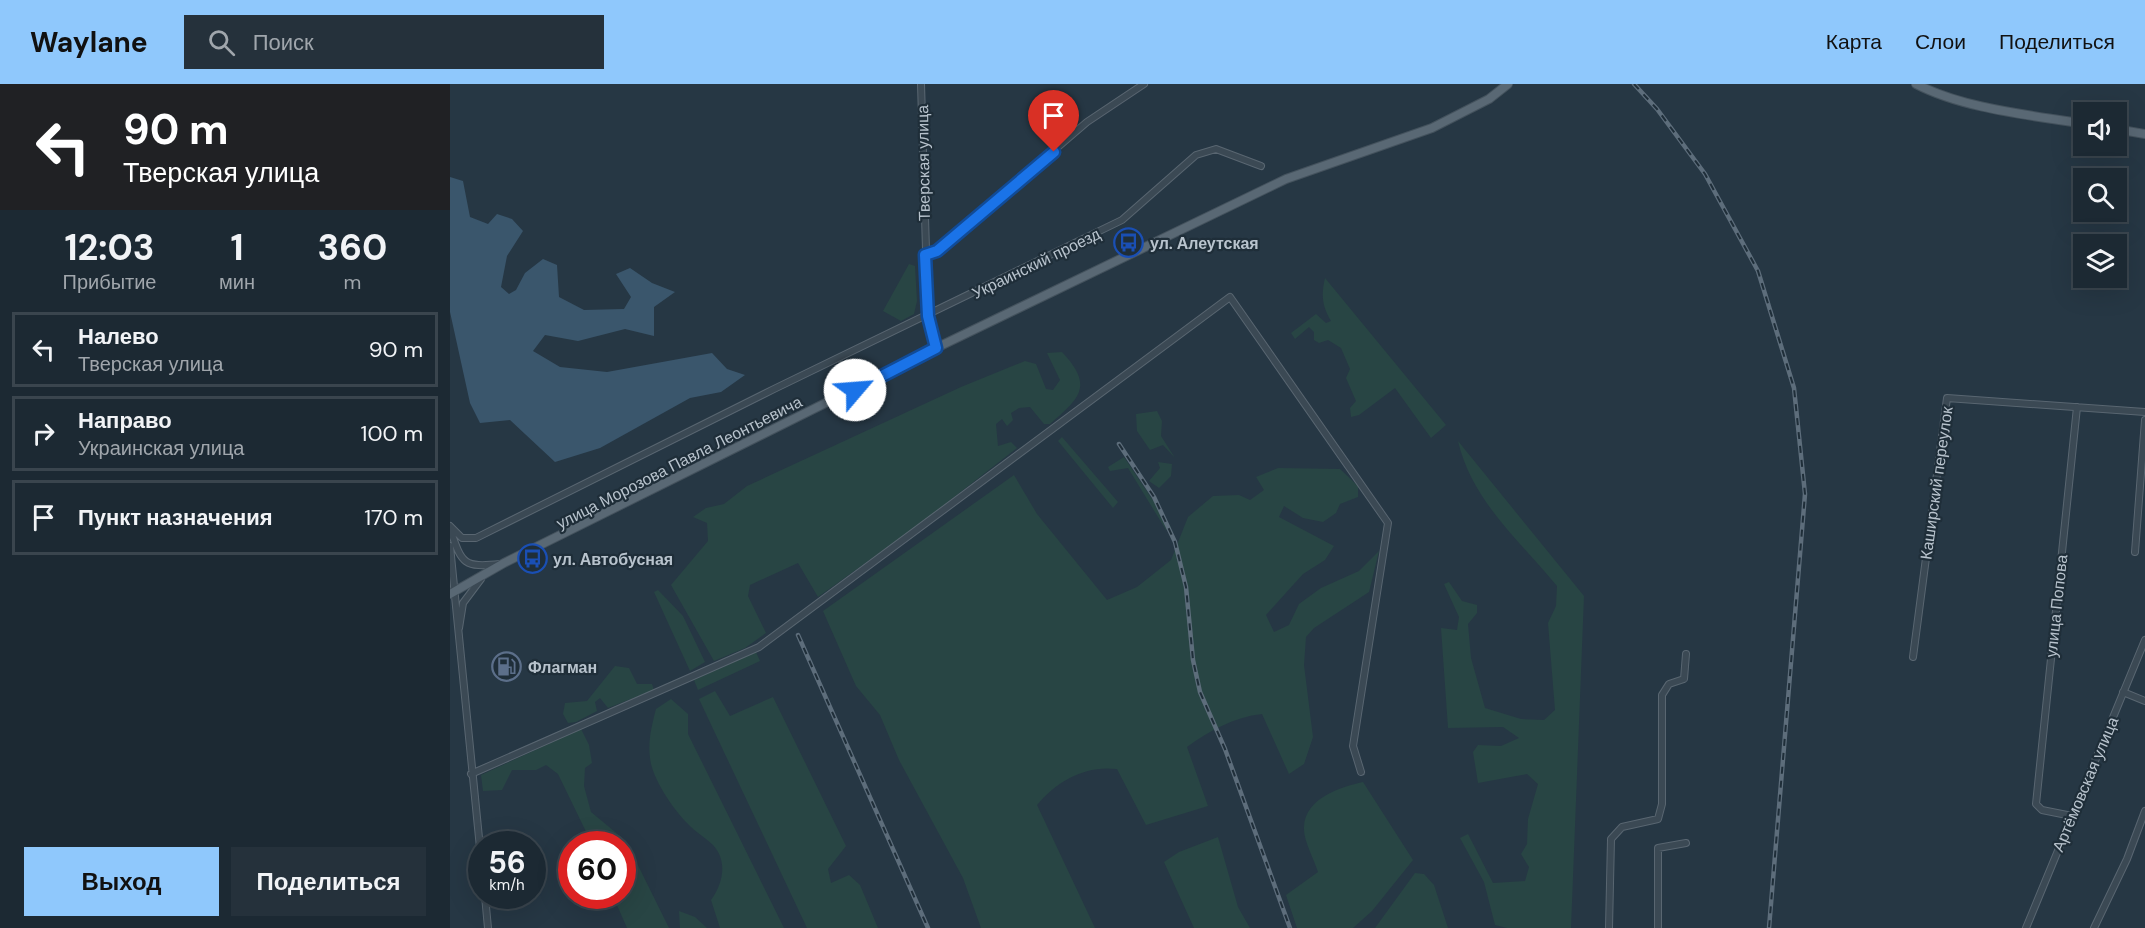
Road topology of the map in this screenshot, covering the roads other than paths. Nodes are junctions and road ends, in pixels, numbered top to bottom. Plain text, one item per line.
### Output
1 (921, 84) edge
2 (1144, 84) edge
3 (1508, 84) edge
4 (1916, 84) edge
5 (2073, 122) edge
6 (2127, 131) edge
7 (2145, 134) edge
8 (1261, 166) dead end
9 (925, 255) junction
10 (928, 316) junction
11 (936, 348) junction
12 (2077, 407) junction
13 (2145, 412) edge
14 (2145, 420) edge
15 (450, 527) edge
16 (450, 546) edge
17 (2134, 552) dead end
18 (504, 563) junction
19 (491, 570) junction
20 (451, 593) edge
21 (450, 632) edge
22 (2145, 640) edge
23 (458, 650) junction
24 (1686, 654) dead end
25 (1913, 657) dead end
26 (2124, 692) junction
27 (2145, 701) edge
28 (1361, 772) dead end
29 (471, 774) junction
30 (2145, 811) edge
31 (2072, 816) junction
32 (478, 831) edge
33 (1686, 843) dead end
34 (486, 909) edge
35 (488, 928) edge
36 (1609, 928) edge
37 (1658, 928) edge
38 (2026, 928) edge
39 (2094, 928) edge

1 - 9 street, Тверская улица
2 - 9 street
3 - 11 main road, улица Морозова Павла Леонтьевича
4 - 5 main road
6 - 7 main road
8 - 10 street, Украинский проезд
9 - 10 street, Тверская улица
10 - 11 street, Тверская улица
10 - 15 street, Украинский проезд
11 - 18 main road, улица Морозова Павла Леонтьевича
12 - 13 street, Каширский переулок
12 - 25 street, Каширский переулок
12 - 31 street, улица Попова
14 - 17 street
15 - 18 street
16 - 20 street
18 - 19 main road, улица Морозова Павла Леонтьевича
19 - 20 main road, улица Морозова Павла Леонтьевича
19 - 23 street
20 - 23 street
21 - 23 street
22 - 26 street, Артёмовская улица
23 - 29 street
24 - 36 street
26 - 27 street
26 - 31 street, Артёмовская улица
28 - 29 street
29 - 32 street
30 - 39 street
31 - 38 street, Артёмовская улица
33 - 37 street
34 - 35 street

